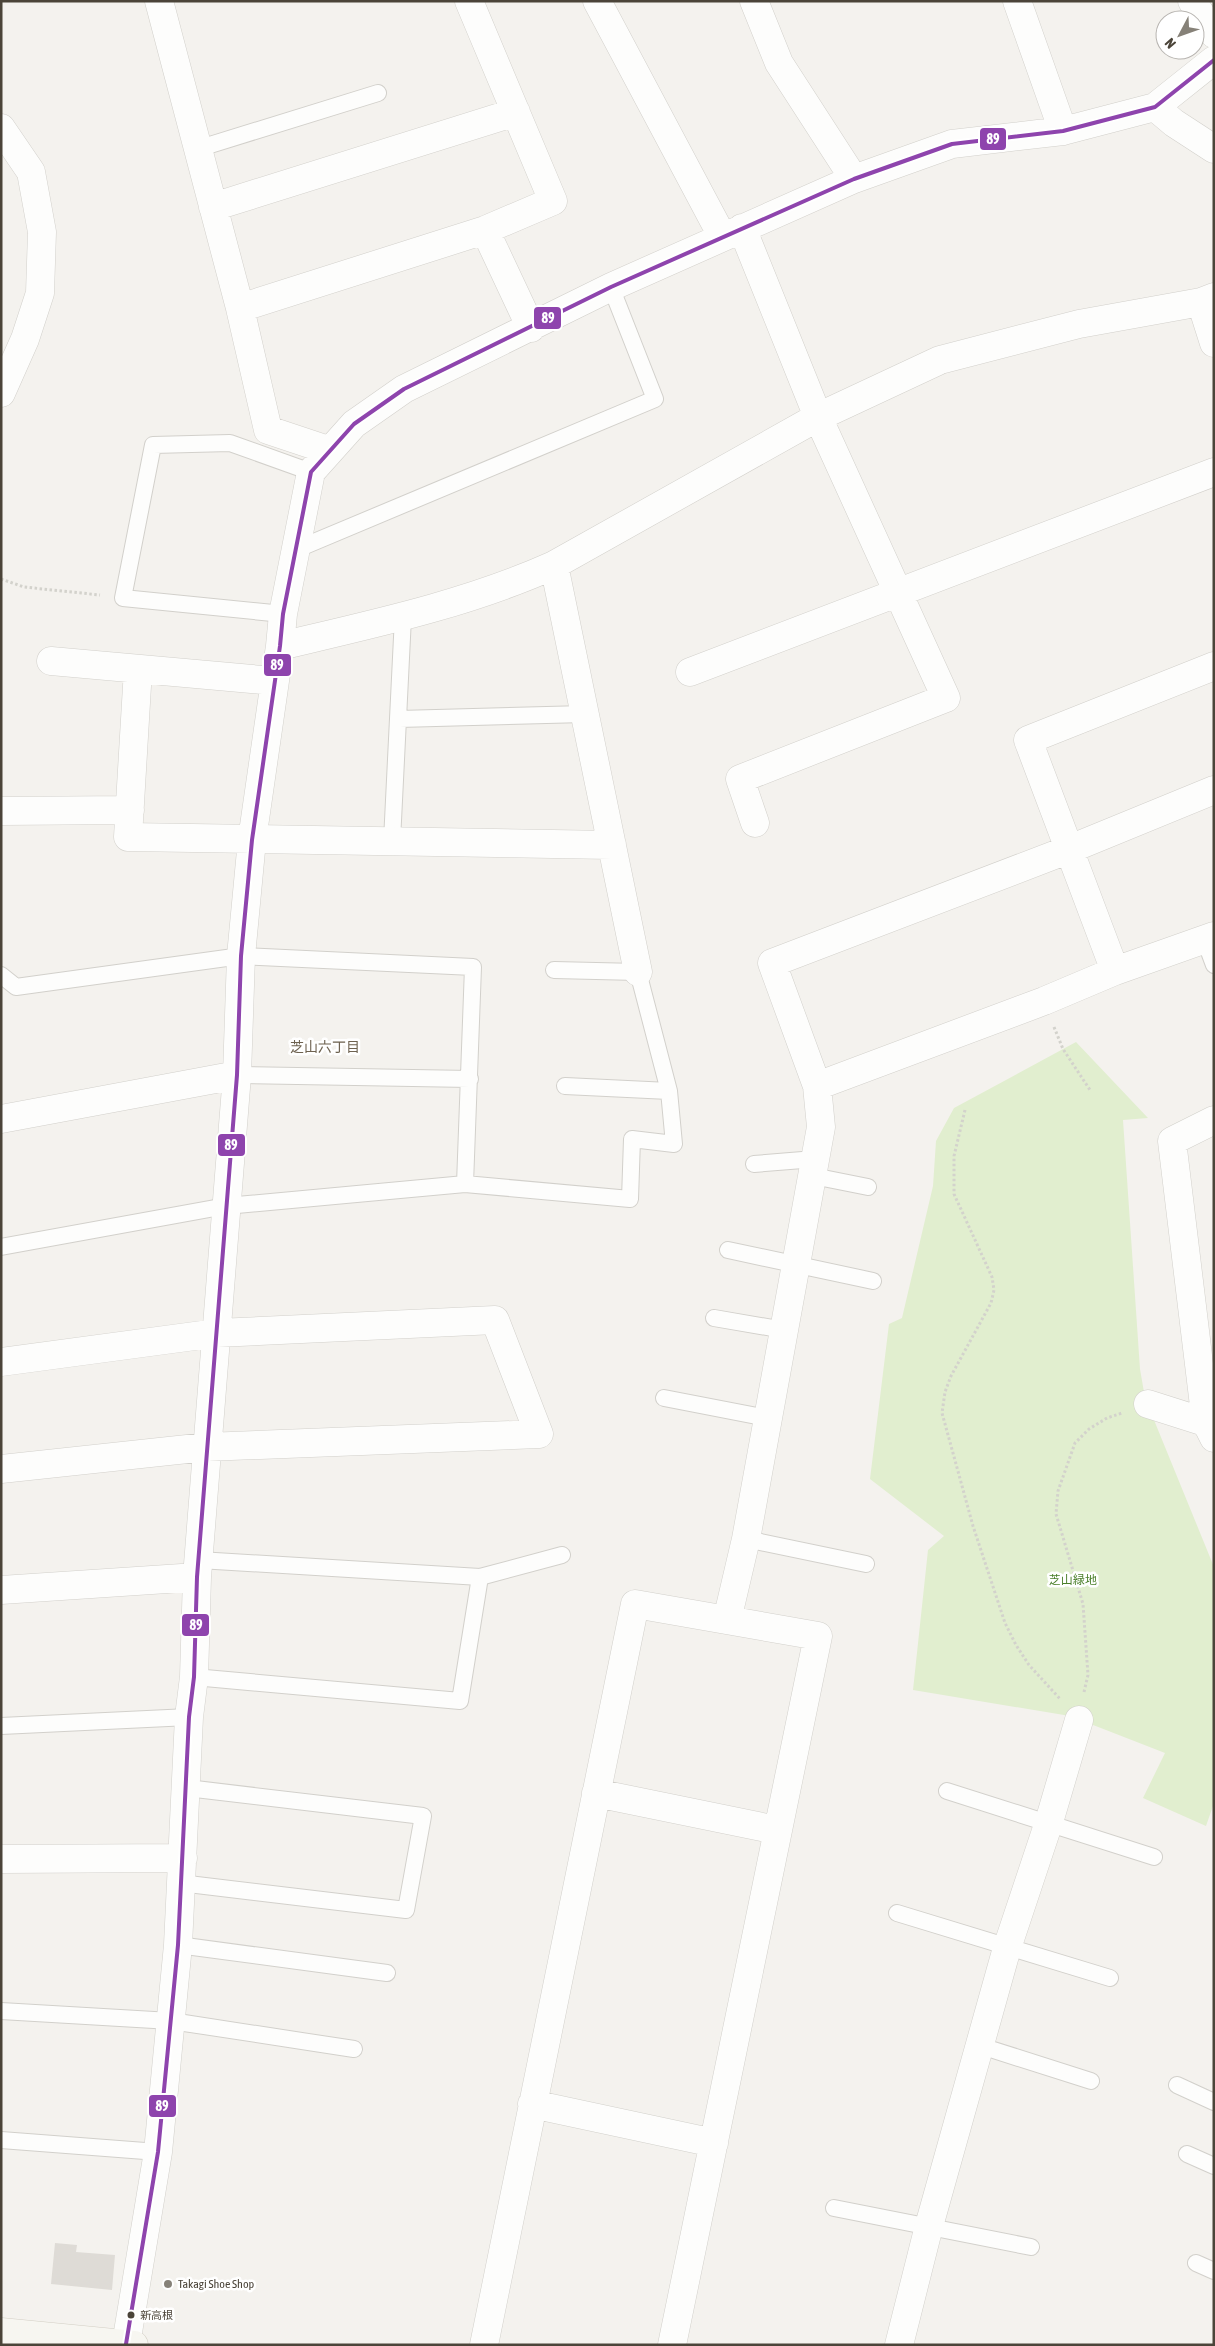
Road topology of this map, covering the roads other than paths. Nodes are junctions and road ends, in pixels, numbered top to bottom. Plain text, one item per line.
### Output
1 (469, 1) edge
2 (597, 1) edge
3 (1017, 1) edge
4 (1192, 1) edge
5 (166, 3) edge
6 (760, 3) edge
7 (1214, 34) edge
8 (1214, 60) edge
9 (378, 94) dead end
10 (1155, 108) junction
11 (516, 112) junction
12 (1, 128) edge
13 (1063, 131) junction
14 (197, 149) junction
15 (1214, 149) edge
16 (854, 179) junction
17 (213, 207) junction
18 (484, 230) junction
19 (732, 232) junction
20 (612, 287) junction
21 (1207, 300) edge
22 (240, 308) junction
23 (532, 328) junction
24 (1214, 343) edge
25 (1, 393) edge
26 (818, 417) junction
27 (328, 450) junction
28 (311, 472) junction
29 (1214, 472) edge
30 (295, 550) junction
31 (554, 565) junction
32 (899, 592) junction
33 (283, 614) junction
34 (403, 617) junction
35 (280, 646) junction
36 (51, 661) dead end
37 (1214, 666) edge
38 (138, 669) junction
39 (690, 672) dead end
40 (274, 681) junction
41 (585, 714) junction
42 (398, 718) junction
43 (1214, 790) edge
44 (130, 810) junction
45 (1, 811) edge
46 (756, 823) dead end
47 (252, 840) junction
48 (392, 841) junction
49 (612, 844) junction
50 (1070, 849) junction
51 (1209, 937) edge
52 (241, 956) junction
53 (1214, 964) edge
54 (554, 970) dead end
55 (1115, 971) junction
56 (638, 972) junction
57 (1, 975) edge
58 (236, 1075) junction
59 (470, 1079) junction
60 (565, 1086) dead end
61 (817, 1086) junction
62 (669, 1091) junction
63 (1, 1119) edge
64 (1214, 1120) edge
65 (754, 1164) dead end
66 (814, 1167) junction
67 (466, 1184) junction
68 (868, 1187) dead end
69 (226, 1206) junction
70 (1, 1247) edge
71 (728, 1250) dead end
72 (797, 1265) junction
73 (873, 1281) dead end
74 (714, 1318) dead end
75 (784, 1330) junction
76 (217, 1333) junction
77 (1, 1362) edge
78 (664, 1398) dead end
79 (1148, 1404) road end
80 (766, 1418) junction
81 (1211, 1429) edge
82 (206, 1447) junction
83 (1, 1469) edge
84 (746, 1540) junction
85 (562, 1555) dead end
86 (866, 1564) dead end
87 (198, 1569) junction
88 (480, 1576) junction
89 (1, 1590) edge
90 (727, 1620) junction
91 (194, 1677) junction
92 (190, 1717) junction
93 (1079, 1720) road end
94 (1, 1726) edge
95 (188, 1788) junction
96 (947, 1791) dead end
97 (596, 1793) junction
98 (1049, 1822) junction
99 (777, 1830) junction
100 (1154, 1857) dead end
101 (1, 1859) edge
102 (182, 1870) junction
103 (897, 1913) dead end
104 (178, 1945) junction
105 (1007, 1948) junction
106 (387, 1973) dead end
107 (1110, 1978) dead end
108 (1, 2011) edge
109 (171, 2021) junction
110 (981, 2046) junction
111 (354, 2049) dead end
112 (1091, 2082) dead end
113 (1178, 2085) dead end
114 (1214, 2102) edge
115 (532, 2104) junction
116 (1, 2140) edge
117 (714, 2143) junction
118 (158, 2152) junction
119 (1187, 2154) dead end
120 (1214, 2166) edge
121 (834, 2208) dead end
122 (929, 2226) junction
123 (1030, 2247) dead end
124 (1196, 2263) dead end
125 (1214, 2271) edge
126 (1, 2332) edge
127 (130, 2344) edge
128 (484, 2345) edge
129 (672, 2345) edge
130 (899, 2345) edge

1 - 11 street
2 - 19 street
3 - 13 street
4 - 7 street
5 - 14 street
6 - 16 street
8 - 10 street
9 - 14 lane
10 - 13 street
10 - 15 street
11 - 17 street
11 - 18 street
12 - 25 street
13 - 16 street
14 - 17 street
16 - 19 street
17 - 22 street
18 - 22 street
18 - 23 street
19 - 20 street
19 - 26 street
20 - 23 street
20 - 30 lane
21 - 24 street
21 - 26 street
22 - 27 street
23 - 27 street
26 - 31 street
26 - 32 street
27 - 28 street
28 - 30 street
28 - 33 lane
29 - 32 street
30 - 33 street
31 - 34 street
31 - 41 street
32 - 39 street
32 - 46 street
33 - 35 street
34 - 35 street
34 - 42 lane
35 - 40 street
36 - 38 street
37 - 50 street
38 - 40 street
38 - 44 street
40 - 47 street
41 - 42 lane
41 - 49 street
42 - 48 lane
43 - 50 street
44 - 45 street
44 - 47 street
47 - 48 street
47 - 52 street
48 - 49 street
49 - 56 street
50 - 55 street
50 - 61 street
51 - 53 lane
51 - 55 street
52 - 57 lane
52 - 58 street
52 - 59 lane
54 - 56 lane
55 - 61 street
56 - 62 lane
58 - 59 lane
58 - 63 street
58 - 69 street
59 - 67 lane
60 - 62 lane
61 - 66 street
62 - 67 lane
64 - 81 street
65 - 66 lane
66 - 68 lane
66 - 72 street
67 - 69 lane
69 - 70 lane
69 - 76 street
71 - 72 lane
72 - 73 lane
72 - 75 street
74 - 75 lane
75 - 80 street
76 - 77 street
76 - 82 street
76 - 82 street
78 - 80 lane
79 - 81 street
80 - 84 street
82 - 83 street
82 - 87 street
84 - 86 lane
84 - 90 street
85 - 88 lane
87 - 88 lane
87 - 89 street
87 - 91 street
88 - 91 lane
90 - 97 street
90 - 99 street
91 - 92 street
92 - 94 lane
92 - 95 street
93 - 98 street
95 - 102 street
95 - 102 lane
96 - 98 lane
97 - 99 street
97 - 115 street
98 - 100 lane
98 - 105 street
99 - 117 street
101 - 102 street
102 - 104 street
103 - 105 lane
104 - 106 lane
104 - 109 street
105 - 107 lane
105 - 110 street
108 - 109 lane
109 - 111 lane
109 - 118 street
110 - 112 lane
110 - 122 street
113 - 114 lane
115 - 117 street
115 - 128 street
116 - 118 lane
117 - 129 street
118 - 127 street
119 - 120 lane
121 - 122 lane
122 - 123 lane
122 - 130 street
124 - 125 lane
126 - 127 street

